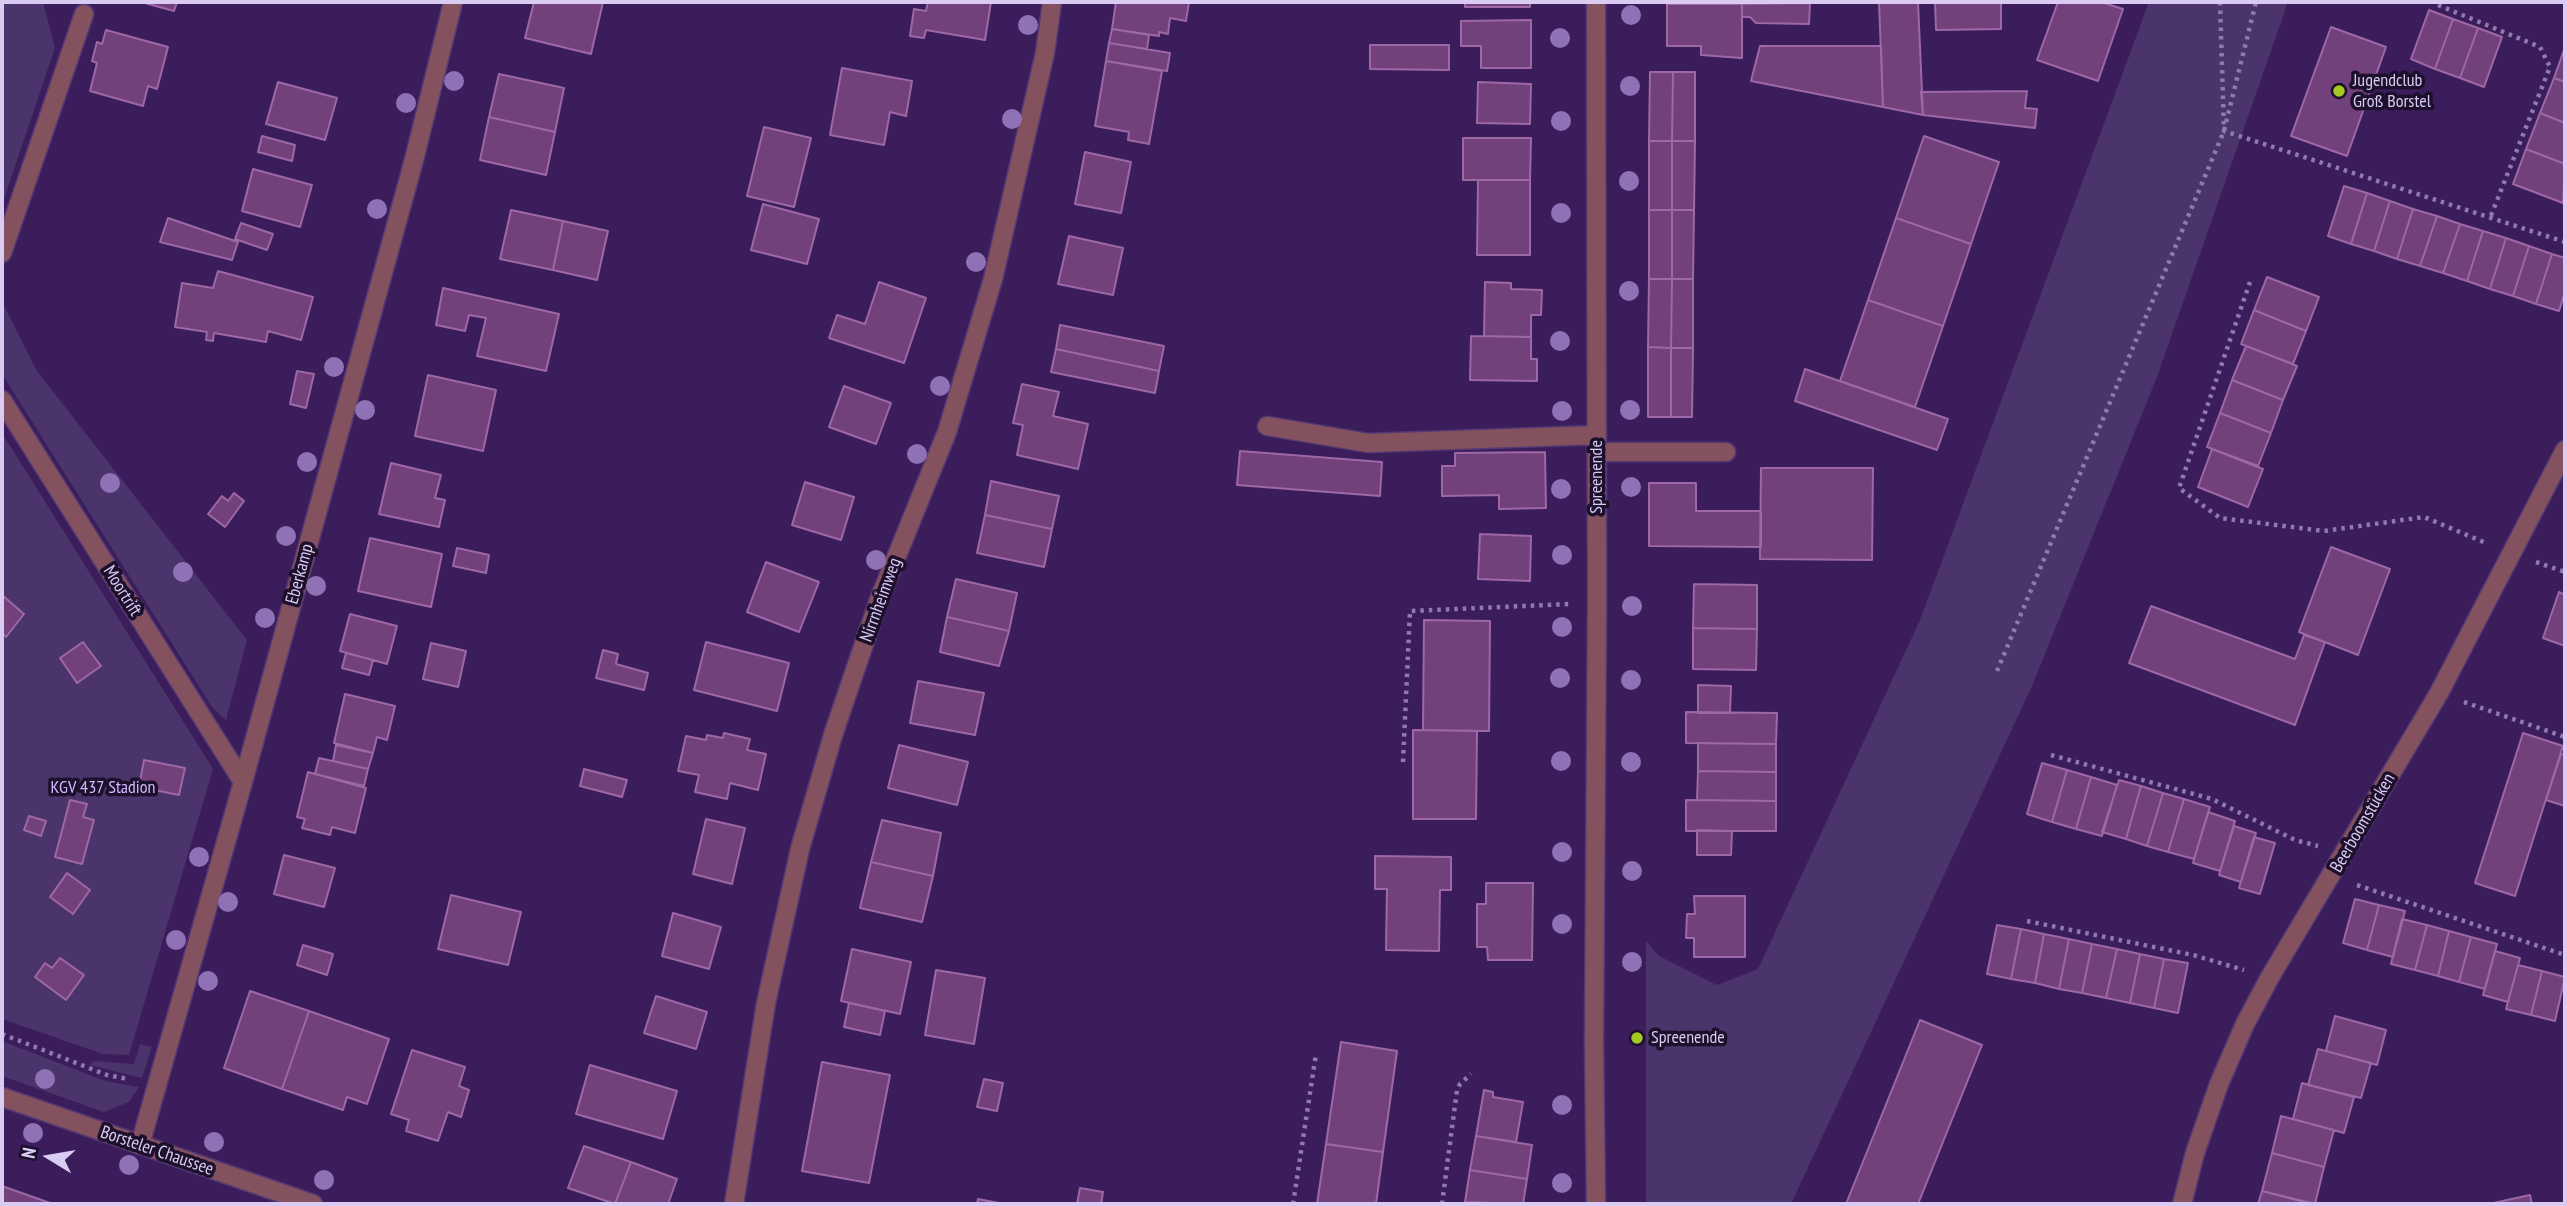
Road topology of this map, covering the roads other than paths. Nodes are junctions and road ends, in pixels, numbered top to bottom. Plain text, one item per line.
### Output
1 (453, 2) edge
2 (1052, 2) edge
3 (1596, 2) edge
4 (84, 14) dead end
5 (2, 253) edge
6 (2, 400) edge
7 (1267, 426) dead end
8 (1597, 443) junction
9 (2565, 450) edge
10 (1726, 452) dead end
11 (243, 782) junction
12 (2, 1097) edge
13 (140, 1145) junction
14 (313, 1204) edge
15 (734, 1204) edge
16 (1596, 1204) edge
17 (2182, 1204) edge

1 - 11 street, Eberkamp
2 - 15 street, Nirrnheimweg
3 - 8 street, Spreenende
4 - 5 street
6 - 11 street, Moortrift
7 - 8 street
8 - 10 street
8 - 16 street, Spreenende
9 - 17 street, Beerboomstücken
11 - 13 street, Eberkamp
12 - 13 street, Borsteler Chaussee
13 - 14 street, Borsteler Chaussee

